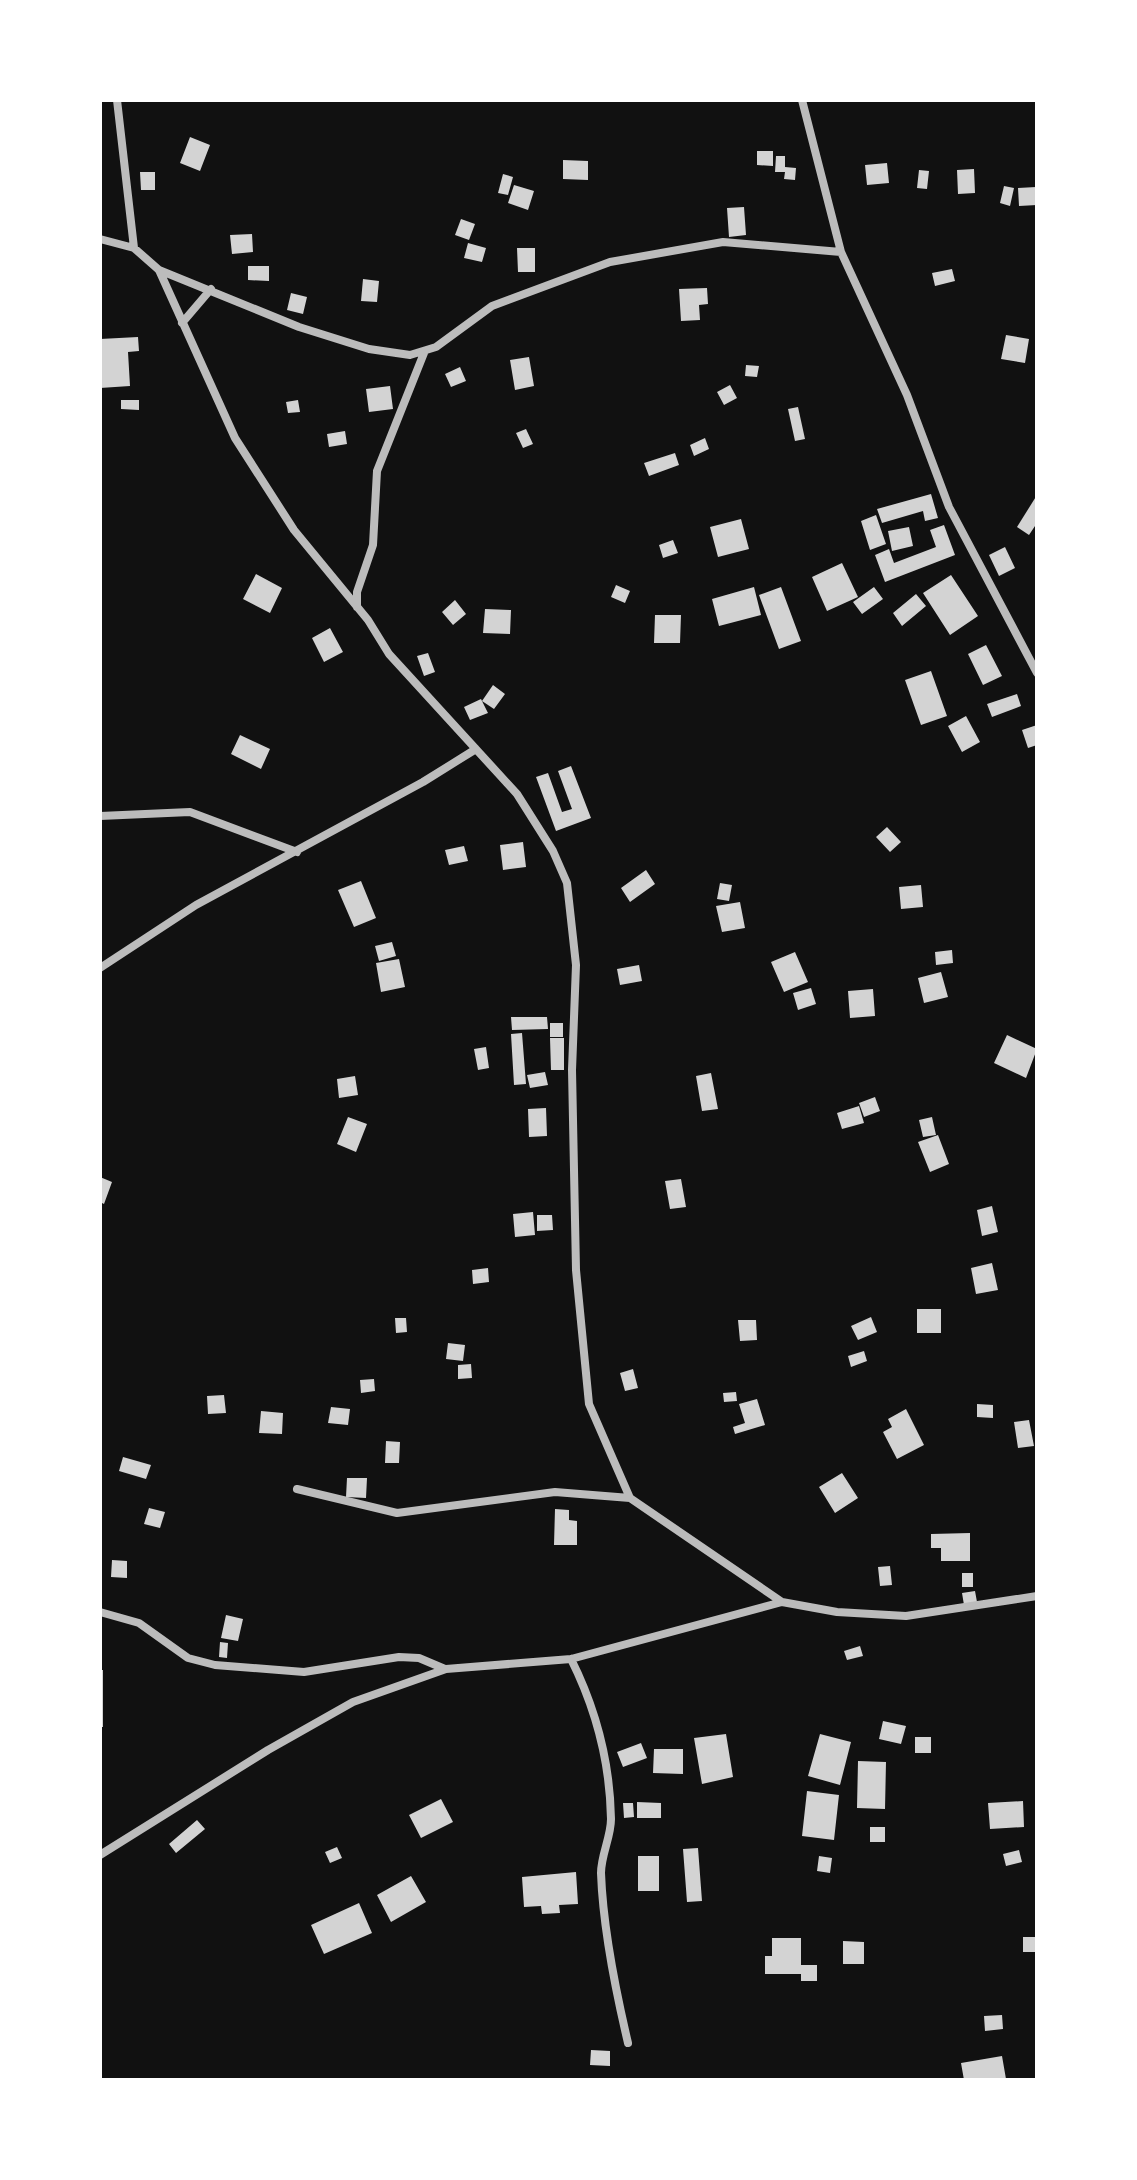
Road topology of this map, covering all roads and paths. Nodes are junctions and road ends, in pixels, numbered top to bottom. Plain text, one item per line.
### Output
1 (117, 100) edge
2 (802, 100) edge
3 (100, 239) edge
4 (134, 248) junction
5 (841, 252) junction
6 (159, 270) junction
7 (211, 289) junction
8 (182, 323) junction
9 (424, 353) junction
10 (357, 607) junction
11 (1037, 671) edge
12 (476, 749) junction
13 (100, 816) edge
14 (297, 852) junction
15 (100, 968) edge
16 (297, 1489) dead end
17 (630, 1498) junction
18 (1037, 1596) edge
19 (782, 1602) junction
20 (100, 1612) edge
21 (571, 1659) junction
22 (446, 1669) junction
23 (100, 1855) edge
24 (628, 2043) dead end

1 - 4 street
2 - 5 street
3 - 4 street
4 - 6 street
5 - 9 street
5 - 11 street
6 - 7 street
6 - 8 street
7 - 8 street
7 - 9 street
8 - 10 street
9 - 10 street
10 - 12 street
12 - 14 street
12 - 17 street
13 - 14 street
14 - 15 street
16 - 17 street
17 - 19 street
18 - 19 street
19 - 21 street
20 - 22 street
21 - 22 street
21 - 24 street
22 - 23 street

